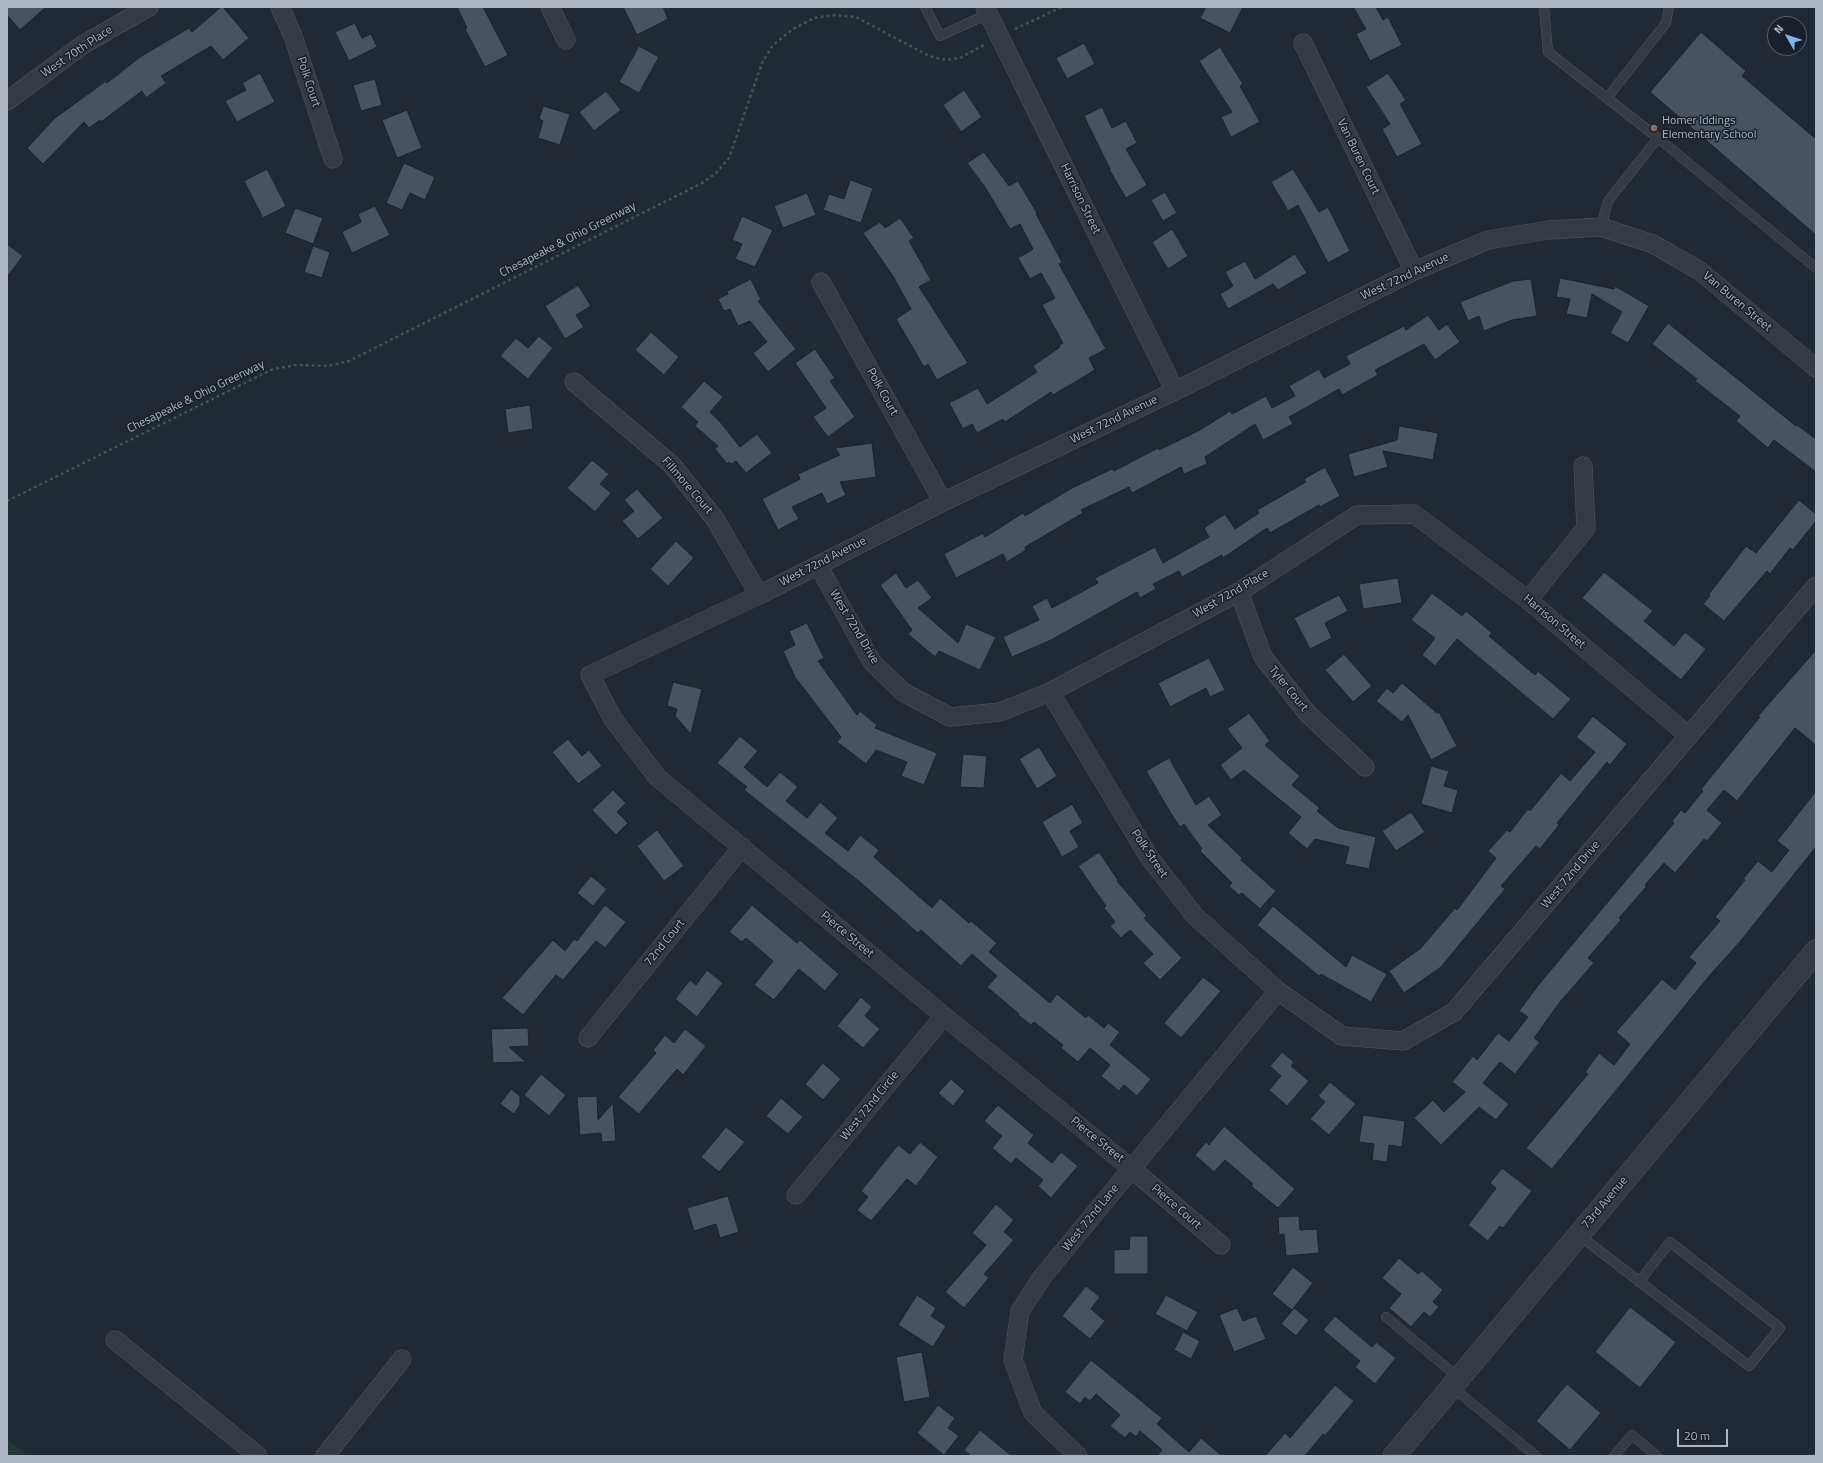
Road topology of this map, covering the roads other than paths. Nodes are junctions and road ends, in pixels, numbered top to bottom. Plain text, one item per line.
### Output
1 (149, 7) edge
2 (280, 7) edge
3 (550, 7) edge
4 (925, 7) edge
5 (1544, 7) edge
6 (1669, 7) edge
7 (986, 11) edge
8 (566, 40) dead end
9 (1303, 43) dead end
10 (1607, 98) junction
11 (7, 101) edge
12 (1658, 138) junction
13 (332, 159) dead end
14 (1601, 227) junction
15 (1653, 244) joint
16 (1816, 268) edge
17 (1414, 270) junction
18 (821, 282) dead end
19 (1816, 368) edge
20 (574, 382) dead end
21 (1175, 390) junction
22 (1583, 466) dead end
23 (943, 502) junction
24 (1414, 514) joint
25 (818, 565) junction
26 (1816, 586) edge
27 (1239, 592) junction
28 (759, 595) junction
29 (1528, 600) junction
30 (590, 675) joint
31 (1050, 692) junction
32 (1690, 736) junction
33 (1365, 767) dead end
34 (742, 847) junction
35 (1816, 951) edge
36 (1278, 991) junction
37 (944, 1016) junction
38 (588, 1038) dead end
39 (1132, 1169) junction
40 (796, 1195) dead end
41 (1579, 1235) junction
42 (1221, 1245) dead end
43 (1639, 1282) junction
44 (1386, 1317) dead end
45 (115, 1340) dead end
46 (402, 1359) dead end
47 (1455, 1383) junction
48 (258, 1456) edge
49 (326, 1456) edge
50 (1078, 1456) edge
51 (1394, 1456) edge
52 (1536, 1456) edge
53 (1614, 1456) edge
54 (1657, 1456) edge

1 - 11 street, West 70th Place
2 - 13 street, Polk Court
3 - 8 street
4 - 7 lane
5 - 10 lane
6 - 10 lane
7 - 21 street, Harrison Street
9 - 17 street, Van Buren Court
10 - 12 lane
12 - 14 lane
12 - 16 lane
14 - 15 street, West 72nd Avenue
14 - 17 street, West 72nd Avenue
15 - 19 street, Van Buren Street
17 - 21 street, West 72nd Avenue
18 - 23 street, Polk Court
20 - 28 street, Fillmore Court
21 - 23 street, West 72nd Avenue
22 - 29 street
23 - 25 street, West 72nd Avenue
24 - 27 street, West 72nd Place
24 - 29 street, Harrison Street
25 - 28 street, West 72nd Avenue
25 - 31 street, West 72nd Drive
26 - 32 street, West 72nd Drive
27 - 31 street, West 72nd Place
27 - 33 street, Tyler Court
28 - 30 street, West 72nd Avenue
29 - 32 street, Harrison Street
30 - 34 street, Pierce Street
31 - 36 street, Polk Street
32 - 36 street, West 72nd Drive
34 - 37 street, Pierce Street
34 - 38 street, 72nd Court
35 - 41 street, 73rd Avenue
36 - 39 street, West 72nd Lane
37 - 39 street, Pierce Street
37 - 40 street, West 72nd Circle
39 - 42 street, Pierce Court
39 - 50 street, West 72nd Lane
41 - 43 lane
41 - 47 street, 73rd Avenue
43 - 43 lane
44 - 47 lane
45 - 48 street
46 - 49 street
47 - 51 street, 73rd Avenue
47 - 52 lane
53 - 54 lane

